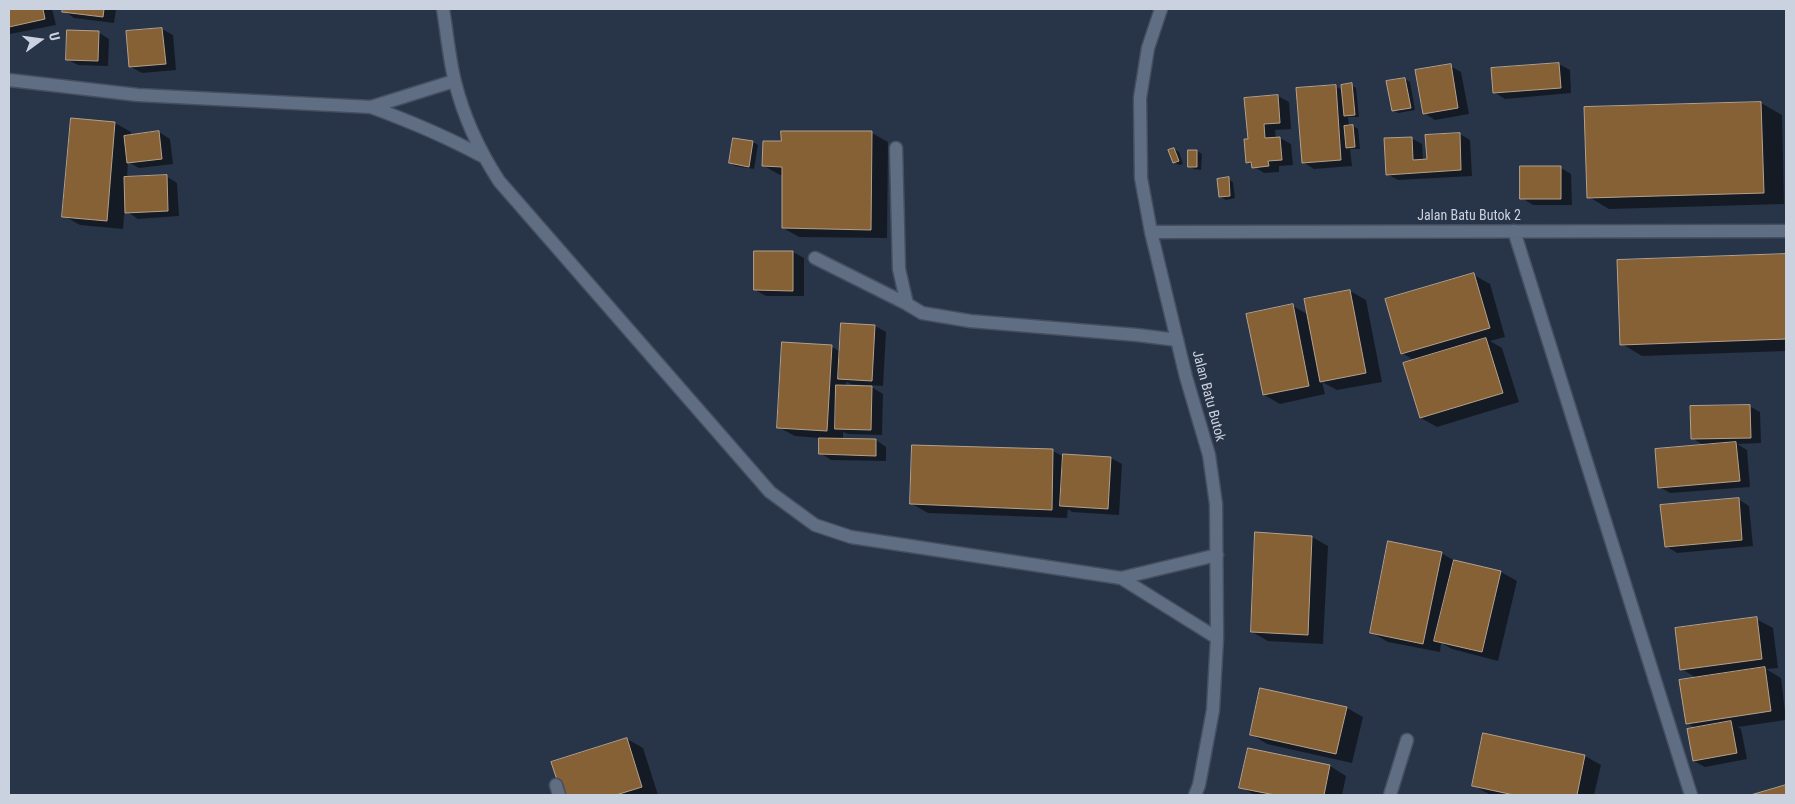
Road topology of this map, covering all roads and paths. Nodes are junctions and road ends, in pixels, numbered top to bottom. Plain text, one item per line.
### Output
1 (443, 9) edge
2 (1161, 9) edge
3 (9, 80) edge
4 (454, 81) junction
5 (372, 107) junction
6 (896, 148) dead end
7 (482, 156) junction
8 (1514, 230) junction
9 (1786, 231) edge
10 (1151, 232) junction
11 (815, 258) dead end
12 (907, 304) junction
13 (1177, 340) junction
14 (1216, 555) junction
15 (1121, 578) junction
16 (1218, 638) junction
17 (1407, 740) dead end
18 (1195, 795) edge
19 (1390, 795) edge
20 (1691, 795) edge

1 - 4 street
2 - 10 street, Jalan Batu Butok
3 - 5 street
4 - 5 street
4 - 7 street
5 - 7 street
6 - 12 street
7 - 15 street
8 - 9 street, Jalan Batu Butok 2
8 - 10 street, Jalan Batu Butok 2
8 - 20 street
10 - 13 street, Jalan Batu Butok
11 - 12 street
12 - 13 street
13 - 14 street, Jalan Batu Butok
14 - 15 street
14 - 16 street, Jalan Batu Butok
15 - 16 street
16 - 18 street, Jalan Batu Butok
17 - 19 street

